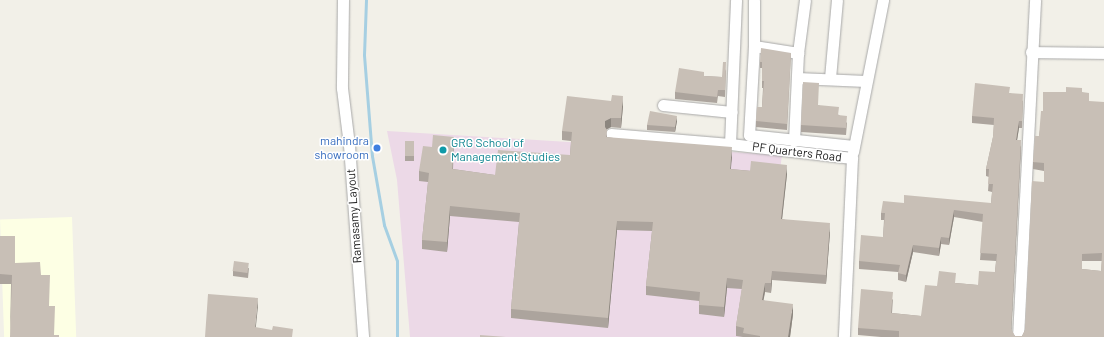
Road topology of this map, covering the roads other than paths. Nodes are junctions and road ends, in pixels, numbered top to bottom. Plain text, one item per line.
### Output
1 (343, 0) edge
2 (736, 0) edge
3 (754, 0) edge
4 (805, 0) edge
5 (837, 0) edge
6 (883, 0) edge
7 (1035, 0) edge
8 (754, 46) junction
9 (1031, 52) junction
10 (798, 53) junction
11 (1104, 53) edge
12 (797, 78) junction
13 (830, 78) junction
14 (866, 80) junction
15 (663, 105) dead end
16 (732, 112) junction
17 (611, 134) dead end
18 (794, 141) junction
19 (730, 144) junction
20 (853, 146) junction
21 (852, 158) junction
22 (363, 337) edge
23 (844, 337) edge
24 (1018, 337) edge

1 - 22 street, Ramasamy Layout
2 - 16 street
3 - 8 street
4 - 10 street
5 - 13 street
6 - 14 street
7 - 9 street
8 - 10 street
8 - 18 street
9 - 11 street
9 - 24 street
10 - 12 street
12 - 13 street
12 - 18 street
13 - 14 street
14 - 20 street
15 - 16 street
16 - 19 street
17 - 19 street, PF Quarters Road
18 - 20 street
19 - 21 street, PF Quarters Road
20 - 21 street
21 - 23 street, PF Quarters Road

